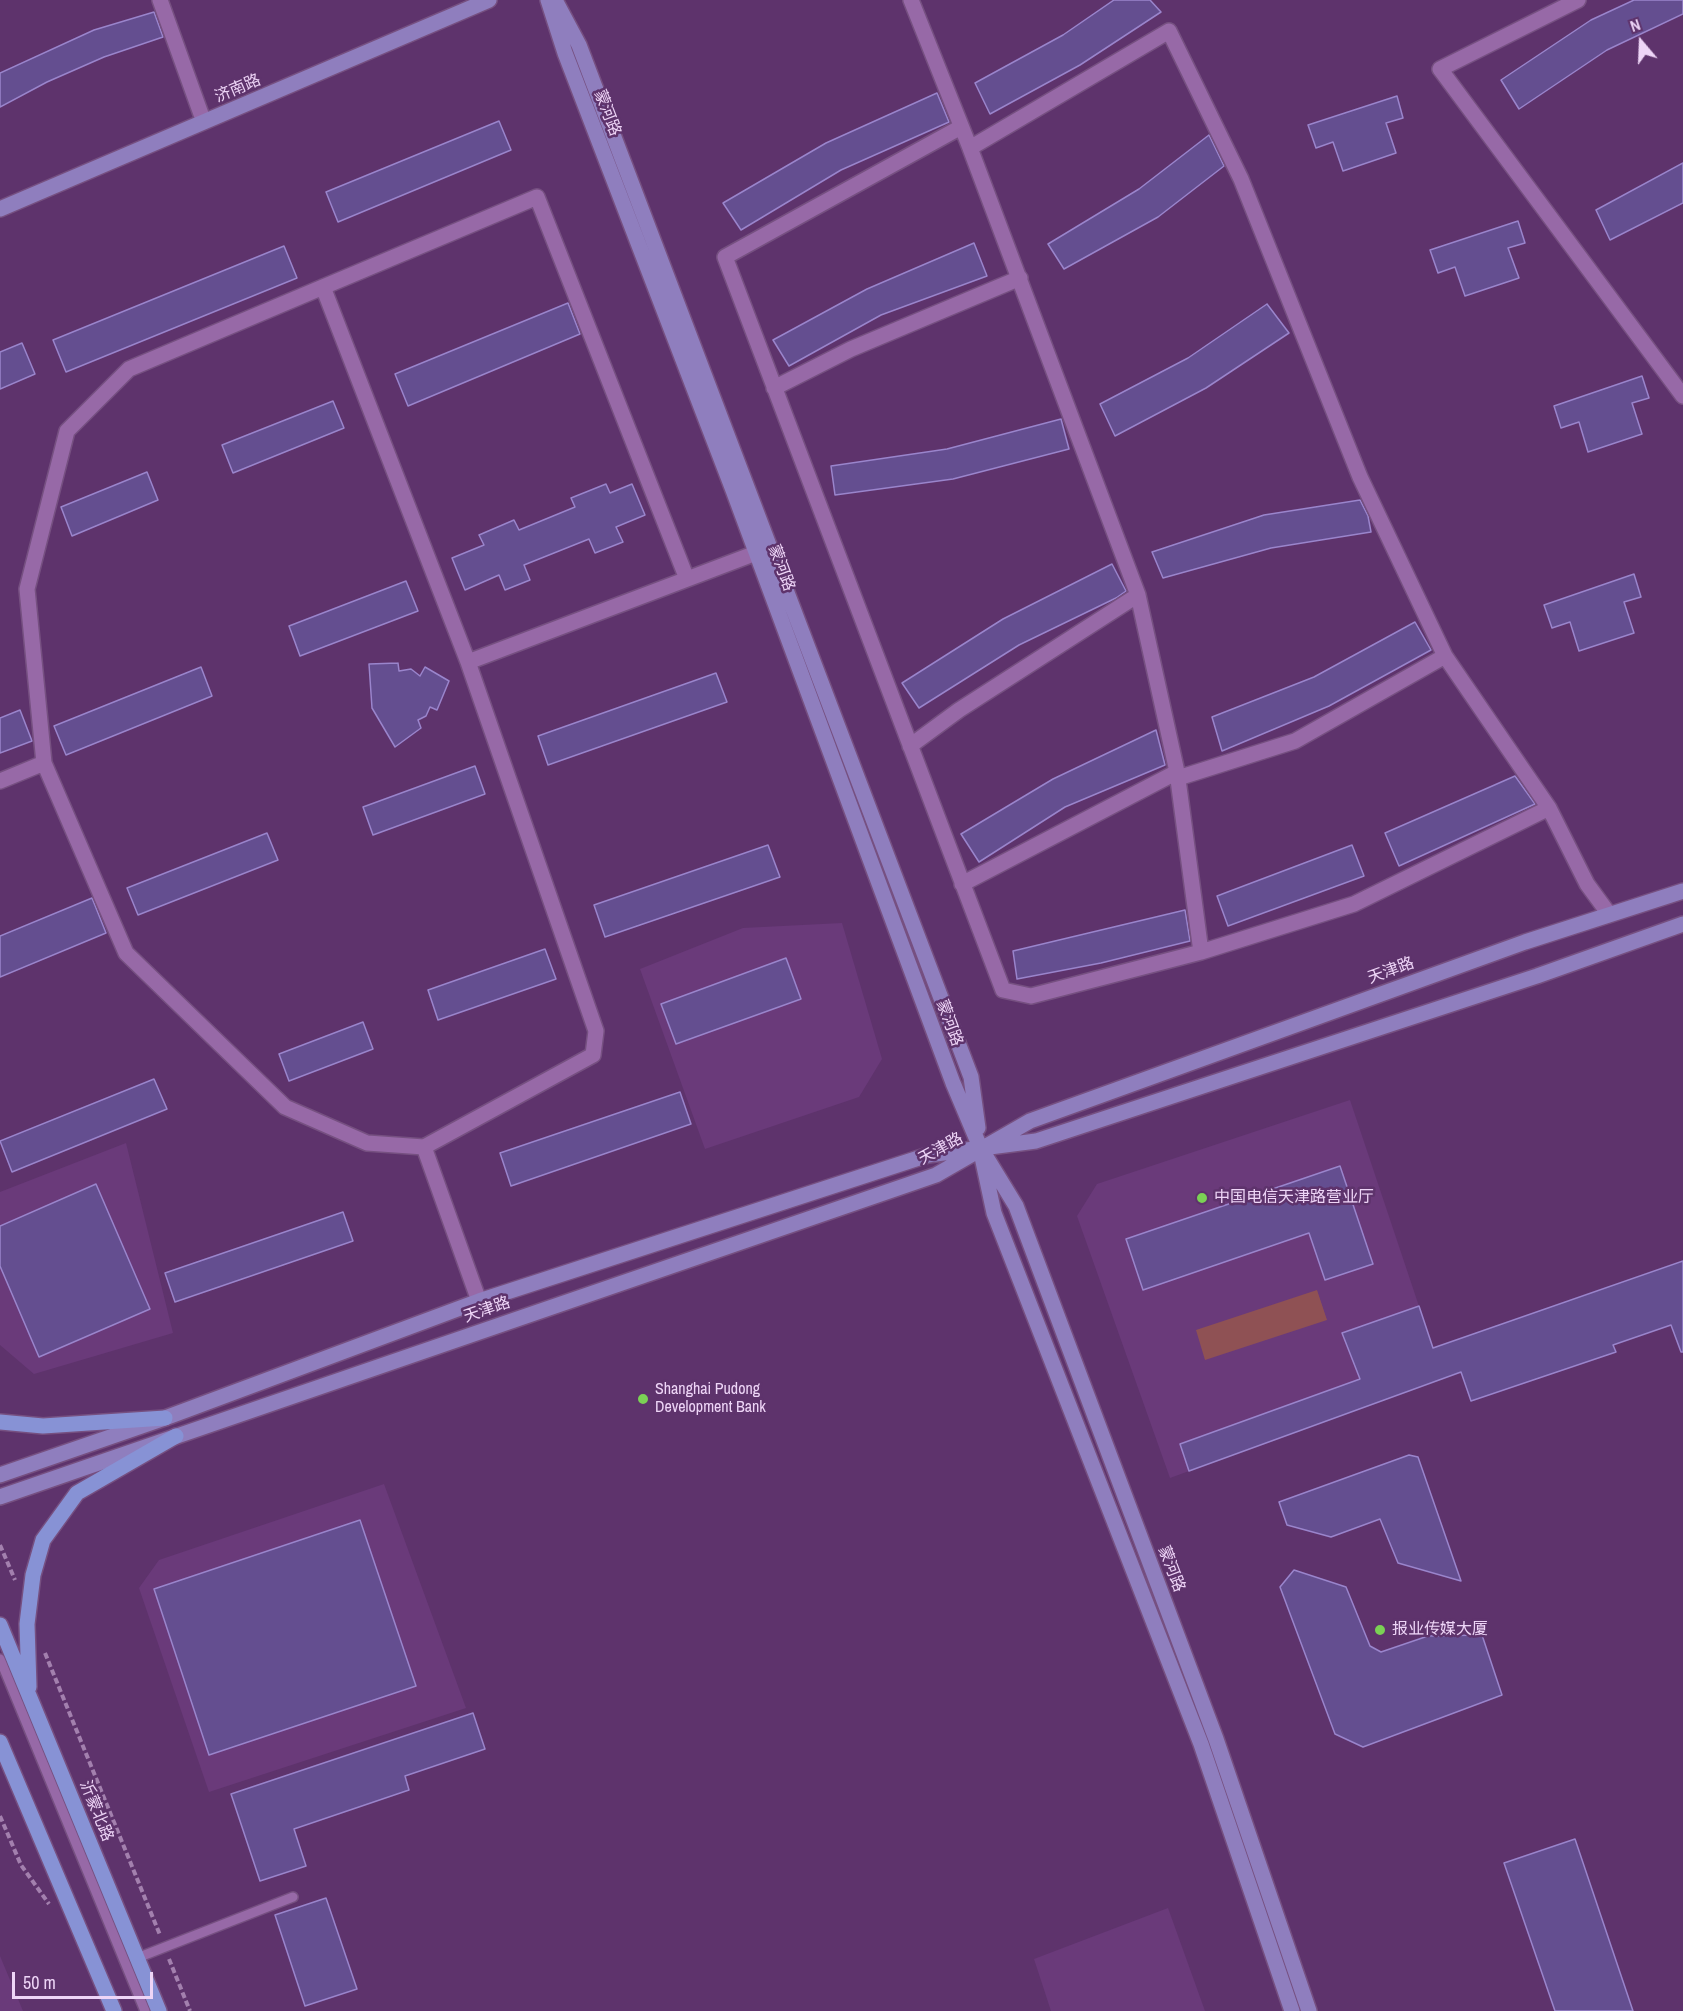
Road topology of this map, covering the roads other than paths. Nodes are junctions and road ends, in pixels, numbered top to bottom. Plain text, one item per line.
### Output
1 (160, 0) edge
2 (467, 0) edge
3 (489, 0) edge
4 (548, 0) edge
5 (555, 0) edge
6 (911, 0) edge
7 (1578, 0) edge
8 (201, 114) junction
9 (961, 127) junction
10 (970, 148) junction
11 (0, 199) edge
12 (0, 209) edge
13 (1020, 278) junction
14 (323, 287) junction
15 (774, 388) junction
16 (1683, 396) edge
17 (756, 553) junction
18 (687, 579) junction
19 (1138, 595) junction
20 (1445, 656) junction
21 (468, 662) junction
22 (910, 746) junction
23 (44, 763) junction
24 (1177, 775) junction
25 (0, 781) edge
26 (1550, 808) junction
27 (962, 884) junction
28 (1683, 891) edge
29 (1609, 914) junction
30 (1683, 924) edge
31 (1201, 952) junction
32 (424, 1147) junction
33 (980, 1148) junction
34 (479, 1301) junction
35 (165, 1418) junction
36 (0, 1422) edge
37 (176, 1436) junction
38 (0, 1475) edge
39 (0, 1497) edge
40 (0, 1625) edge
41 (0, 1659) edge
42 (29, 1696) junction
43 (0, 1742) edge
44 (293, 1898) dead end
45 (137, 1958) junction
46 (114, 2011) edge
47 (145, 2011) edge
48 (159, 2011) edge
49 (1292, 2011) edge
50 (1309, 2011) edge

1 - 8 street
2 - 8 street, 济南路
3 - 12 street, 济南路
4 - 17 street, 蒙河路
5 - 33 street, 蒙河路
6 - 9 street
7 - 16 street
8 - 11 street, 济南路
9 - 10 street
9 - 15 street
10 - 13 street
10 - 20 street
13 - 15 street
13 - 19 street
14 - 18 street
14 - 21 street
14 - 23 street
15 - 22 street
17 - 18 street
17 - 33 street, 蒙河路
18 - 21 street
19 - 22 street
19 - 24 street
20 - 24 street
20 - 26 street
21 - 32 street
22 - 27 street
23 - 25 street
23 - 32 street
24 - 27 street
24 - 31 street
26 - 29 street
26 - 31 street
27 - 31 street
28 - 29 street, 天津路
29 - 33 street, 天津路
30 - 33 street, 天津路
32 - 34 street
33 - 34 street, 天津路
33 - 37 street, 天津路
33 - 49 street, 蒙河路
33 - 50 street, 蒙河路
34 - 35 street, 天津路
35 - 36 main road
35 - 38 street, 天津路
37 - 39 street, 天津路
37 - 42 main road
40 - 42 main road, 沂蒙北路
41 - 47 lane
42 - 45 main road, 沂蒙北路
43 - 46 main road
44 - 45 lane
45 - 48 main road, 沂蒙北路

